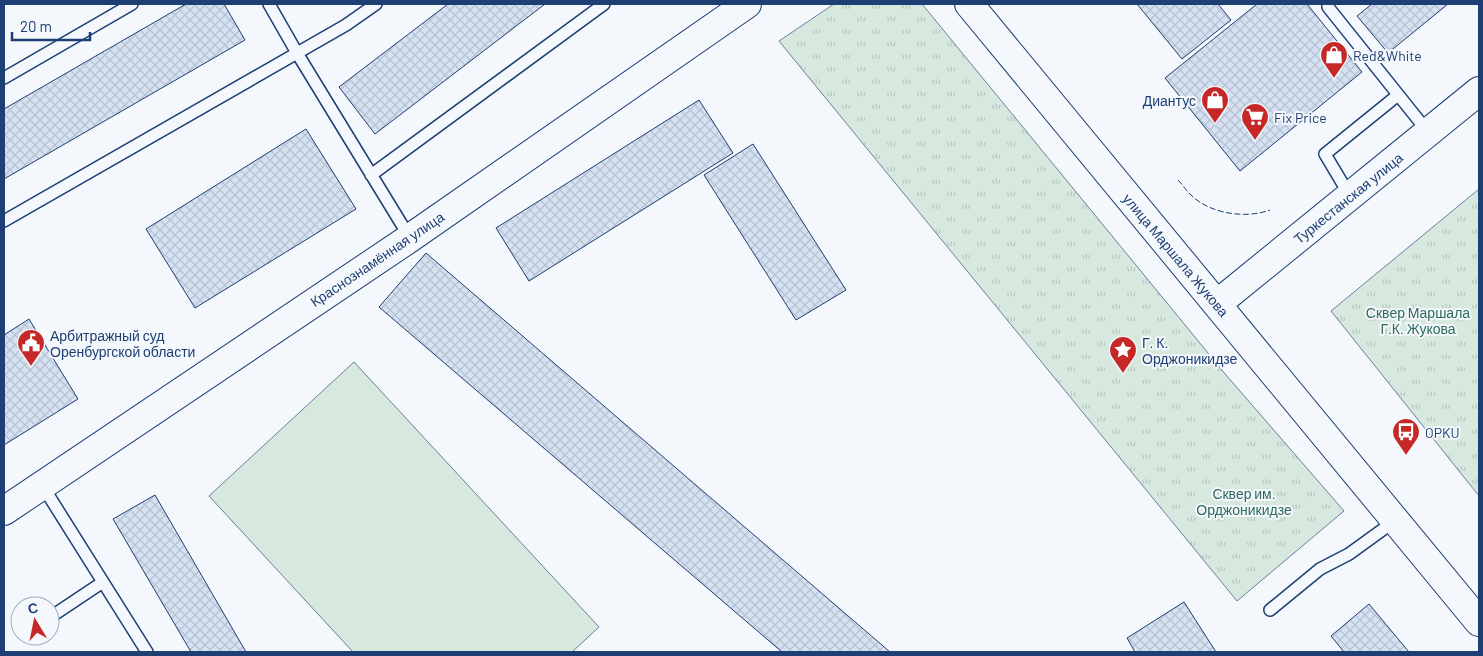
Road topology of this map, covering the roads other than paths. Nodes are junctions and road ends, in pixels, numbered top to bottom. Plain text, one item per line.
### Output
1 (132, 4) edge
2 (269, 4) edge
3 (376, 4) edge
4 (604, 4) edge
5 (747, 4) edge
6 (968, 4) edge
7 (1328, 4) edge
8 (297, 53) junction
9 (4, 78) edge
10 (1479, 91) edge
11 (1398, 94) junction
12 (1428, 132) junction
13 (371, 175) junction
14 (1350, 197) junction
15 (4, 221) edge
16 (410, 238) junction
17 (1217, 304) junction
18 (42, 485) junction
19 (4, 511) edge
20 (1396, 520) junction
21 (103, 582) junction
22 (1270, 610) dead end
23 (60, 611) edge
24 (1479, 622) edge
25 (147, 652) edge

1 - 9 lane
2 - 8 lane
3 - 8 lane
4 - 13 lane
5 - 16 main road, Краснознамённая улица
6 - 17 main road, улица Маршала Жукова
7 - 11 lane
8 - 13 lane
8 - 15 lane
10 - 12 main road, Туркестанская улица
11 - 12 lane
11 - 14 lane
12 - 14 main road, Туркестанская улица
13 - 16 lane
14 - 17 main road, Туркестанская улица
16 - 18 main road, Краснознамённая улица
17 - 20 main road, улица Маршала Жукова
18 - 19 main road, Краснознамённая улица
18 - 21 lane
20 - 22 lane
20 - 24 main road, улица Маршала Жукова
21 - 23 lane
21 - 25 lane

